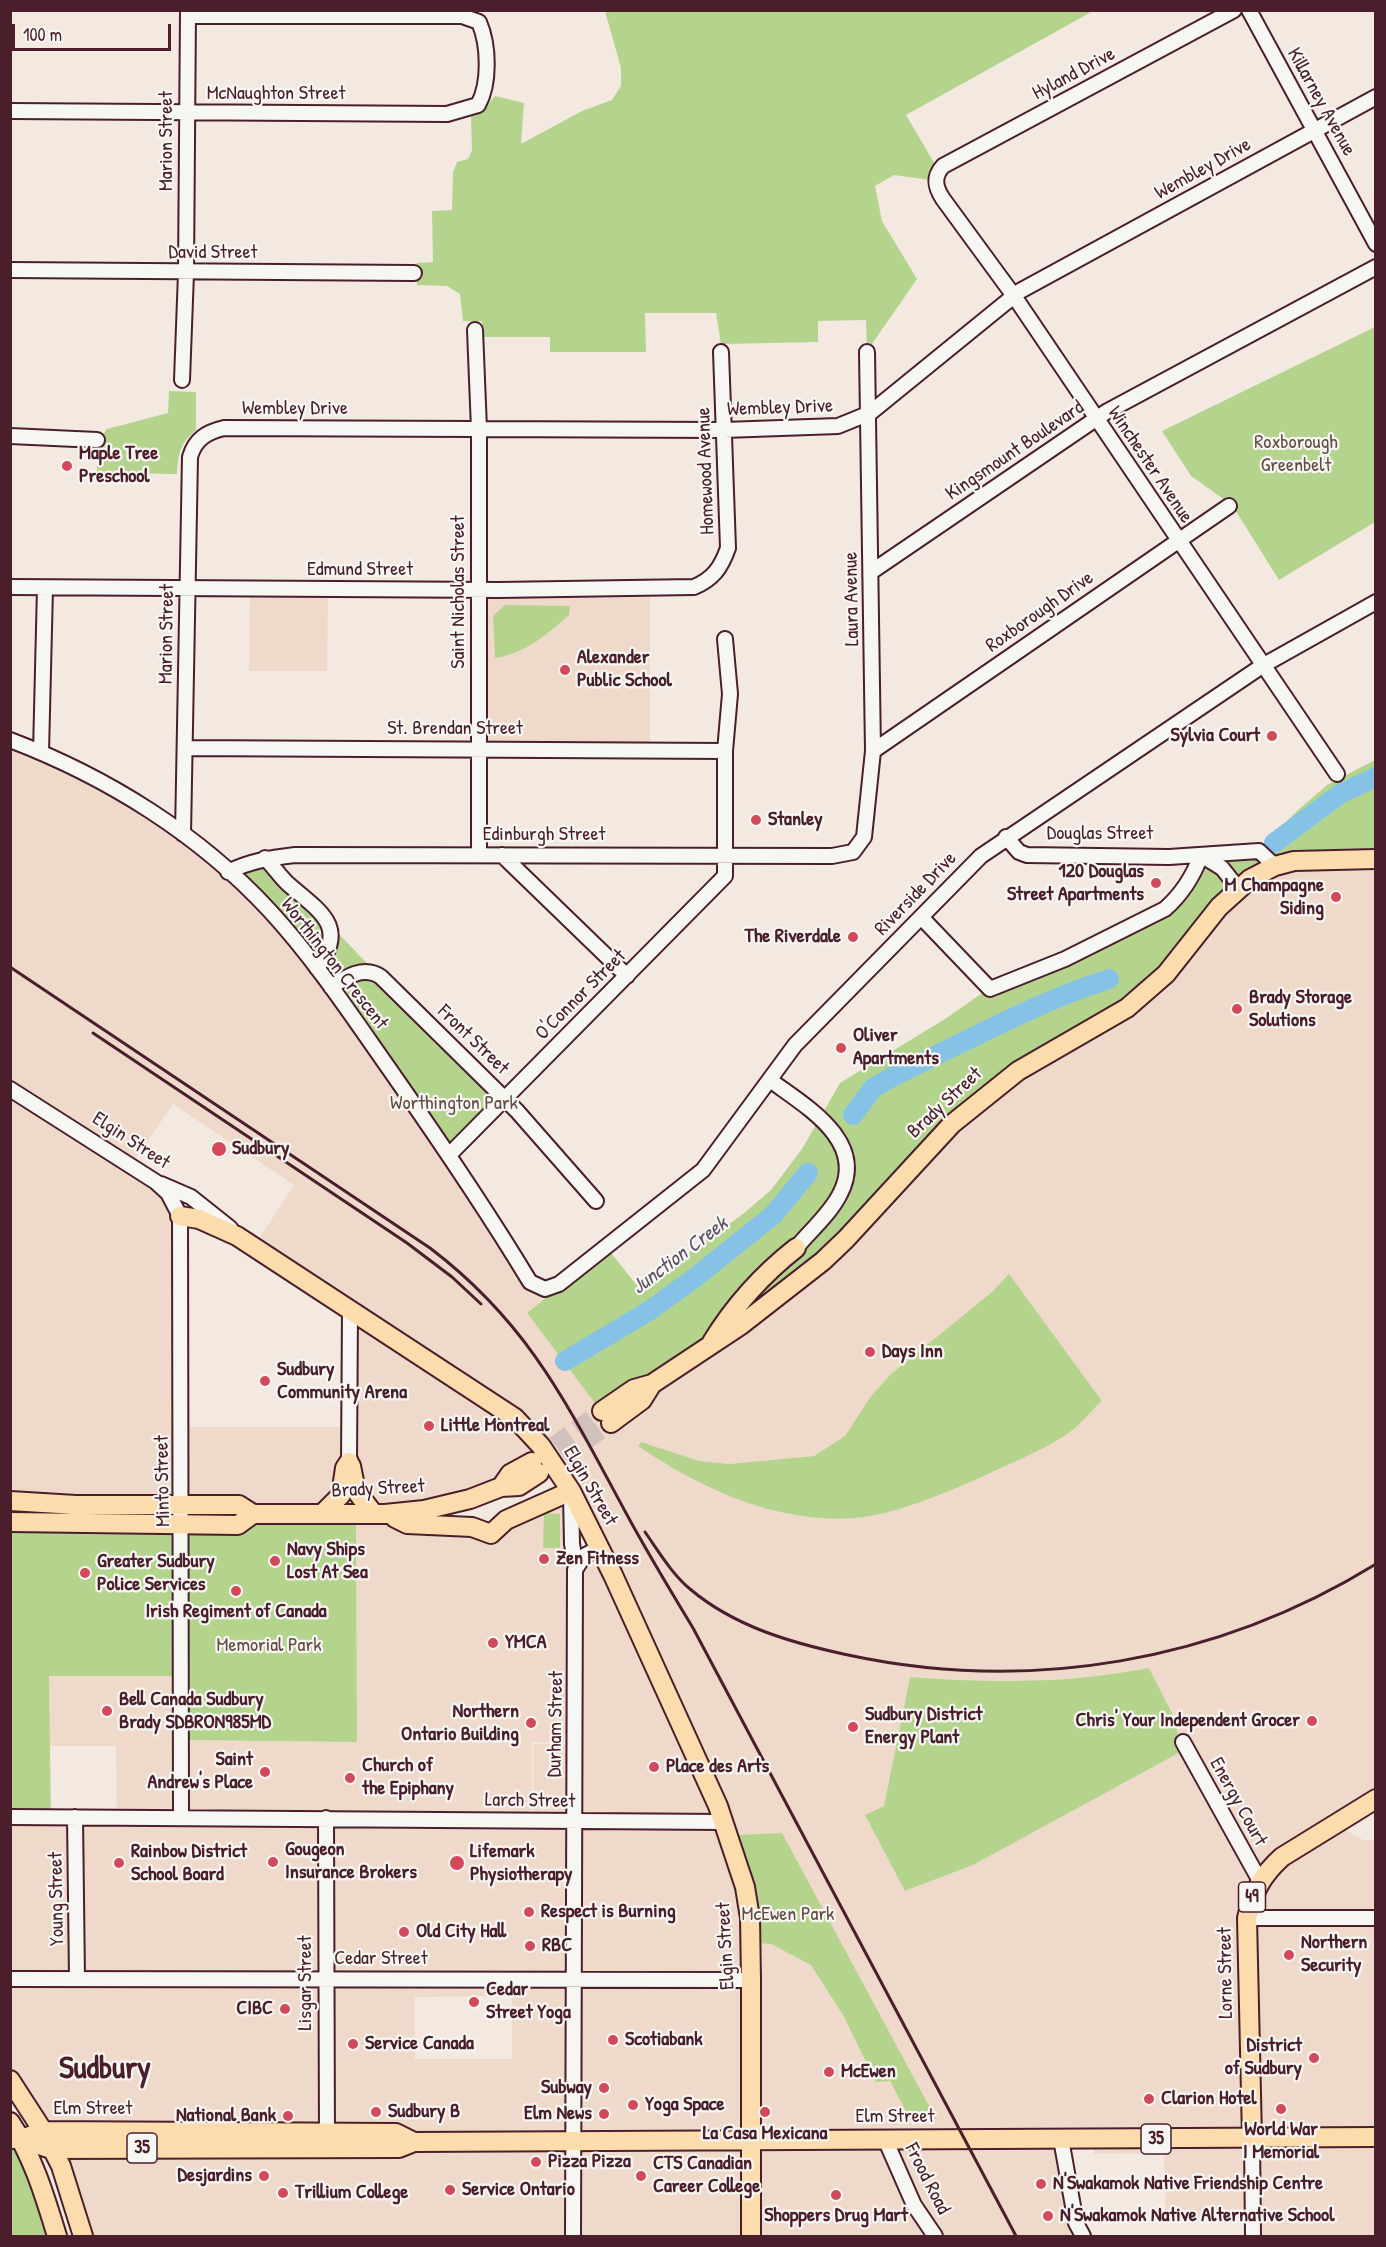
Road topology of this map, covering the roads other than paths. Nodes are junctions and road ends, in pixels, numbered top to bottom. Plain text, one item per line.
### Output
1 (1234, 10) edge
2 (1249, 10) edge
3 (188, 13) edge
4 (296, 13) edge
5 (1376, 97) edge
6 (10, 111) edge
7 (186, 113) junction
8 (1314, 130) junction
9 (937, 176) joint
10 (1376, 244) edge
11 (1376, 267) edge
12 (10, 270) edge
13 (186, 273) junction
14 (414, 273) dead end
15 (1014, 296) junction
16 (475, 330) dead end
17 (721, 352) dead end
18 (867, 352) dead end
19 (182, 380) dead end
20 (870, 413) junction
21 (1095, 419) junction
22 (479, 429) junction
23 (724, 430) junction
24 (10, 436) edge
25 (201, 438) joint
26 (97, 440) dead end
27 (1229, 506) dead end
28 (1178, 541) junction
29 (871, 572) junction
30 (707, 581) joint
31 (10, 587) edge
32 (45, 588) junction
33 (187, 589) junction
34 (479, 590) junction
35 (1376, 602) edge
36 (725, 639) dead end
37 (1262, 666) junction
38 (10, 740) edge
39 (185, 748) junction
40 (478, 749) junction
41 (725, 751) junction
42 (873, 751) junction
43 (41, 752) junction
44 (1337, 774) dead end
45 (183, 834) junction
46 (1006, 837) junction
47 (860, 845) joint
48 (479, 855) junction
49 (502, 855) junction
50 (725, 855) junction
51 (1201, 855) junction
52 (265, 858) junction
53 (1376, 859) edge
54 (1275, 866) junction
55 (228, 872) junction
56 (1238, 888) junction
57 (922, 918) junction
58 (316, 968) junction
59 (627, 976) junction
60 (331, 987) junction
61 (770, 1080) junction
62 (10, 1089) edge
63 (505, 1098) junction
64 (449, 1155) junction
65 (156, 1182) junction
66 (596, 1201) dead end
67 (180, 1216) junction
68 (237, 1236) junction
69 (796, 1248) junction
70 (549, 1288) joint
71 (785, 1291) junction
72 (350, 1311) junction
73 (710, 1346) junction
74 (606, 1417) tunnel mouth
75 (349, 1462) junction
76 (536, 1468) tunnel mouth
77 (571, 1491) junction
78 (10, 1501) edge
79 (182, 1504) junction
80 (253, 1514) junction
81 (322, 1514) junction
82 (380, 1514) junction
83 (10, 1522) edge
84 (183, 1525) junction
85 (599, 1548) junction
86 (576, 1567) junction
87 (1182, 1742) dead end
88 (1376, 1799) edge
89 (10, 1817) edge
90 (75, 1817) junction
91 (181, 1817) junction
92 (326, 1818) junction
93 (574, 1820) junction
94 (725, 1822) junction
95 (1260, 1881) junction
96 (1247, 1918) junction
97 (1376, 1918) edge
98 (326, 1978) junction
99 (10, 1979) edge
100 (77, 1979) junction
101 (573, 1980) junction
102 (751, 1980) junction
103 (10, 2080) edge
104 (10, 2122) edge
105 (43, 2132) junction
106 (1376, 2137) edge
107 (1252, 2138) junction
108 (16, 2139) edge
109 (750, 2139) junction
110 (885, 2139) junction
111 (1061, 2139) junction
112 (327, 2140) junction
113 (574, 2140) junction
114 (51, 2148) junction
115 (57, 2236) edge
116 (83, 2236) edge
117 (573, 2236) edge
118 (751, 2236) edge
119 (935, 2236) edge
120 (1083, 2236) edge
121 (1253, 2236) edge

1 - 9 street, Hyland Drive
2 - 8 street, Killarney Avenue
3 - 4 street
3 - 7 street, Marion Street
4 - 7 street, McNaughton Street
5 - 8 street, Wembley Drive
6 - 7 street, McNaughton Street
7 - 13 street, Marion Street
8 - 10 street, Killarney Avenue
8 - 15 street, Wembley Drive
9 - 15 street, Winchester Avenue
11 - 21 street, Kingsmount Boulevard
12 - 13 street, David Street
13 - 14 street, David Street
13 - 19 street, Marion Street
15 - 20 street, Wembley Drive
15 - 21 street, Winchester Avenue
16 - 22 street, Saint Nicholas Street
17 - 23 street, Homewood Avenue
18 - 20 street, Laura Avenue
20 - 23 street, Wembley Drive
20 - 29 street, Laura Avenue
21 - 28 street, Winchester Avenue
21 - 29 street, Kingsmount Boulevard
22 - 23 street, Wembley Drive
22 - 25 street, Wembley Drive
22 - 34 street, Saint Nicholas Street
23 - 30 street, Homewood Avenue
24 - 26 street
25 - 33 street, Marion Street
27 - 28 street, Roxborough Drive
28 - 37 street, Winchester Avenue
28 - 42 street, Roxborough Drive
29 - 42 street, Laura Avenue
30 - 34 street, Edmund Street
31 - 32 street, Edmund Street
32 - 33 street, Edmund Street
32 - 43 street
33 - 34 street, Edmund Street
33 - 39 street, Marion Street
34 - 40 street, Saint Nicholas Street
35 - 37 street, Riverside Drive
36 - 41 street
37 - 44 street, Winchester Avenue
37 - 46 street, Riverside Drive
38 - 43 street, Worthington Crescent
39 - 40 street, St. Brendan Street
39 - 45 street, Marion Street
40 - 41 street, St. Brendan Street
40 - 48 street, Saint Nicholas Street
41 - 50 street
42 - 47 street, Laura Avenue
43 - 45 street, Worthington Crescent
45 - 55 street, Worthington Crescent
46 - 51 street, Douglas Street
46 - 57 street, Riverside Drive
47 - 50 street, Edinburgh Street
48 - 49 street, Edinburgh Street
48 - 52 street, Edinburgh Street
49 - 50 street, Edinburgh Street
49 - 59 street
50 - 59 street, O'Connor Street
51 - 54 street, Douglas Street
51 - 56 street
51 - 57 street
52 - 55 street, Edinburgh Street
52 - 58 street
53 - 54 main road
54 - 56 main road, Brady Street
55 - 58 street, Worthington Crescent
56 - 71 main road, Brady Street
57 - 61 street, Riverside Drive
58 - 60 street, Worthington Crescent
59 - 63 street, O'Connor Street
60 - 63 street, Front Street
60 - 64 street, Worthington Crescent
61 - 69 street
61 - 70 street, Riverside Drive
62 - 65 street, Elgin Street
63 - 64 street, O'Connor Street
63 - 66 street, Front Street
64 - 70 street, Worthington Crescent
65 - 67 street, Elgin Street
65 - 68 street
67 - 68 main road, Elgin Street
67 - 79 street, Minto Street
68 - 72 main road, Elgin Street
69 - 71 main road
69 - 73 main road
71 - 73 main road, Brady Street
72 - 75 street
72 - 77 main road, Elgin Street
73 - 74 main road, Brady Street
75 - 81 main road
75 - 82 main road
76 - 82 main road, Brady Street
77 - 82 main road
77 - 85 main road, Elgin Street
77 - 86 street, Durham Street
78 - 79 main road, Brady Street
79 - 80 main road, Brady Street
79 - 84 street, Minto Street
80 - 81 main road, Brady Street
80 - 84 main road, Brady Street
81 - 82 main road, Brady Street
83 - 84 main road, Brady Street
84 - 91 street, Minto Street
85 - 86 street
85 - 94 main road, Elgin Street
86 - 93 street, Durham Street
87 - 95 street, Energy Court
88 - 95 main road, Lorne Street / 49
89 - 90 street, Larch Street
90 - 91 street, Larch Street
90 - 100 street, Young Street
91 - 92 street, Larch Street
92 - 93 street, Larch Street
92 - 98 street, Lisgar Street
93 - 94 street, Larch Street
93 - 101 street, Durham Street
94 - 102 main road, Elgin Street
95 - 96 main road, Lorne Street / 49
96 - 97 street
96 - 107 main road, Lorne Street / 49
98 - 100 street, Cedar Street
98 - 101 street, Cedar Street
98 - 112 street, Lisgar Street
99 - 100 street, Cedar Street
101 - 102 street, Cedar Street
101 - 113 street, Durham Street
102 - 109 main road, Elgin Street
103 - 105 main road
104 - 108 main road
105 - 108 main road, Elm Street / 35
105 - 112 main road, Elm Street / 35
105 - 114 main road
106 - 107 main road, Elm Street / 35
107 - 111 main road, Elm Street / 35
107 - 121 street
108 - 114 main road, Elm Street / 35
108 - 115 main road
109 - 110 main road, Elm Street / 35
109 - 113 main road, Elm Street / 35
109 - 118 main road, Elgin Street
110 - 111 main road, Elm Street / 35
110 - 119 street, Frood Road
111 - 120 street
112 - 113 main road, Elm Street / 35
112 - 114 main road, Elm Street / 35
113 - 117 street, Durham Street
114 - 116 main road

